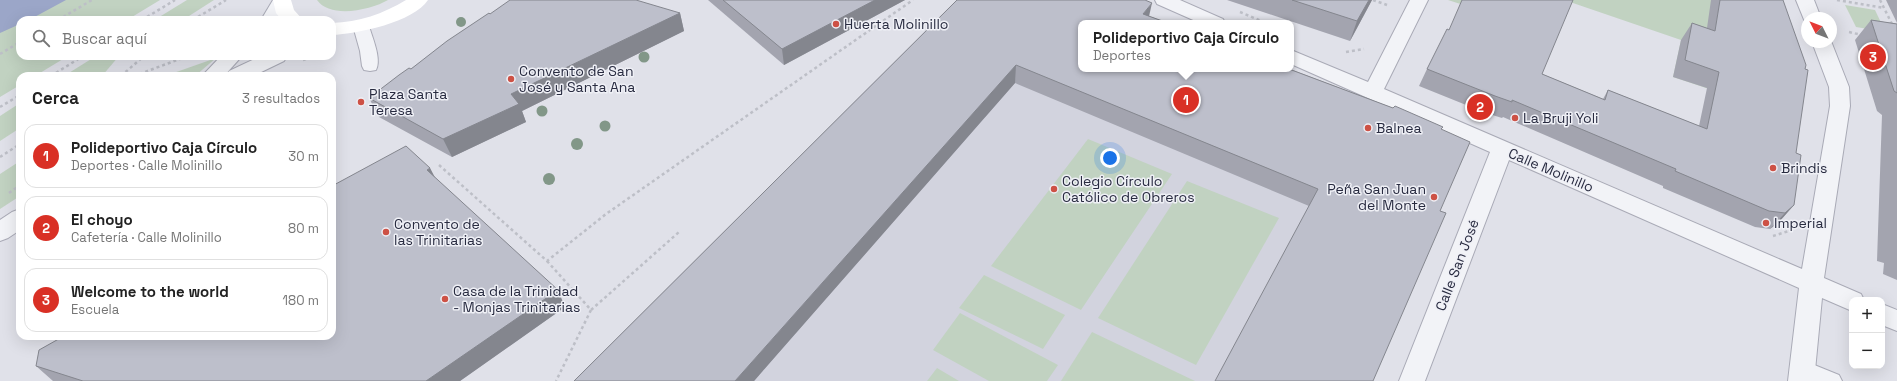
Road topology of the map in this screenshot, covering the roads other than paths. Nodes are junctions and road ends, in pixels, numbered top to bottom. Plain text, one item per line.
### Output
1 (419, 0) edge
2 (1164, 0) edge
3 (1419, 0) edge
4 (1805, 0) edge
5 (282, 1) edge
6 (1810, 12) edge
7 (273, 16) edge
8 (289, 16) edge
9 (1209, 20) edge
10 (361, 26) junction
11 (336, 29) edge
12 (1824, 48) edge
13 (1294, 57) edge
14 (228, 60) edge
15 (269, 60) edge
16 (370, 66) dead end
17 (216, 72) edge
18 (244, 72) edge
19 (1372, 91) junction
20 (1502, 149) junction
21 (16, 221) edge
22 (0, 232) edge
23 (1812, 284) junction
24 (1849, 300) edge
25 (1885, 315) edge
26 (1897, 321) edge
27 (1802, 375) edge
28 (1412, 381) edge
29 (1832, 381) edge

1 - 10 street
2 - 9 street
3 - 19 street
4 - 6 street
5 - 7 street
5 - 8 street
10 - 11 street
10 - 16 lane
12 - 23 street
13 - 19 street, Calle Molinillo
14 - 17 street
15 - 18 street
19 - 20 street, Calle Molinillo
20 - 23 street, Calle Molinillo
20 - 28 street, Calle San José
21 - 22 street
23 - 24 street, Calle Molinillo
23 - 27 street
25 - 26 street
27 - 29 lane

